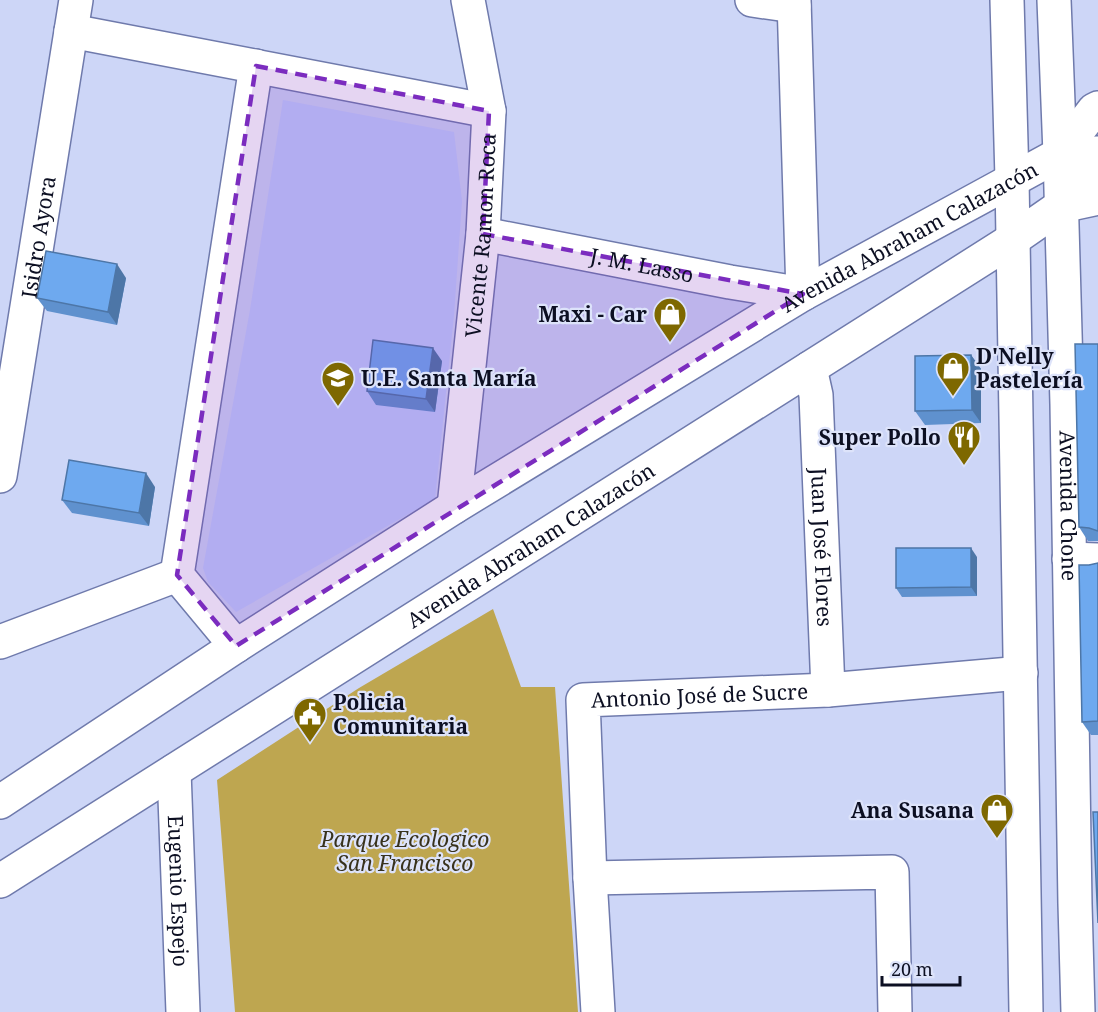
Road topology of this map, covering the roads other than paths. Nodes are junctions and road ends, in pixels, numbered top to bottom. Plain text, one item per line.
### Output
1 (468, 0) edge
2 (752, 0) edge
3 (1007, 0) edge
4 (1054, 0) edge
5 (794, 3) edge
6 (74, 15) edge
7 (256, 66) junction
8 (1098, 108) edge
9 (489, 111) junction
10 (1060, 154) junction
11 (1098, 154) edge
12 (1012, 179) junction
13 (1098, 198) edge
14 (1061, 206) junction
15 (483, 234) junction
16 (1012, 240) junction
17 (802, 294) junction
18 (810, 368) junction
19 (0, 476) edge
20 (454, 507) junction
21 (1084, 560) edge
22 (177, 575) junction
23 (0, 642) edge
24 (236, 646) junction
25 (1021, 673) junction
26 (828, 690) junction
27 (174, 771) junction
28 (0, 802) edge
29 (590, 878) junction
30 (0, 881) edge
31 (1088, 971) edge
32 (183, 1012) edge
33 (598, 1012) edge
34 (895, 1012) edge
35 (1026, 1012) edge
36 (1078, 1012) edge

1 - 9 street, Vicente Ramon Roca
2 - 5 street
3 - 12 street
4 - 10 street, Avenida Chone
5 - 17 street
6 - 7 street
6 - 19 street, Isidro Ayora
7 - 9 street
7 - 22 street
8 - 10 street, Avenida Abraham Calazacón
9 - 15 street, Vicente Ramon Roca
10 - 11 street, Avenida Abraham Calazacón
10 - 12 street, Avenida Abraham Calazacón
10 - 14 street, Avenida Chone
11 - 14 street, Avenida Abraham Calazacón
12 - 16 street
12 - 17 street, Avenida Abraham Calazacón
13 - 14 street, Avenida Abraham Calazacón
14 - 16 street, Avenida Abraham Calazacón
14 - 21 street, Avenida Chone
15 - 17 street, J. M. Lasso
15 - 20 street, Vicente Ramon Roca
16 - 18 street, Avenida Abraham Calazacón
16 - 25 street
17 - 20 street, Avenida Abraham Calazacón
18 - 26 street, Juan José Flores
18 - 27 street, Avenida Abraham Calazacón
20 - 24 street, Avenida Abraham Calazacón
21 - 31 street, Avenida Chone
22 - 23 street
22 - 24 street
24 - 28 street, Avenida Abraham Calazacón
25 - 26 street, Antonio José de Sucre
25 - 35 street
26 - 29 street, Antonio José de Sucre
27 - 30 street, Avenida Abraham Calazacón
27 - 32 street, Eugenio Espejo
29 - 33 street, Antonio José de Sucre
29 - 34 street
31 - 36 street, Avenida Chone

